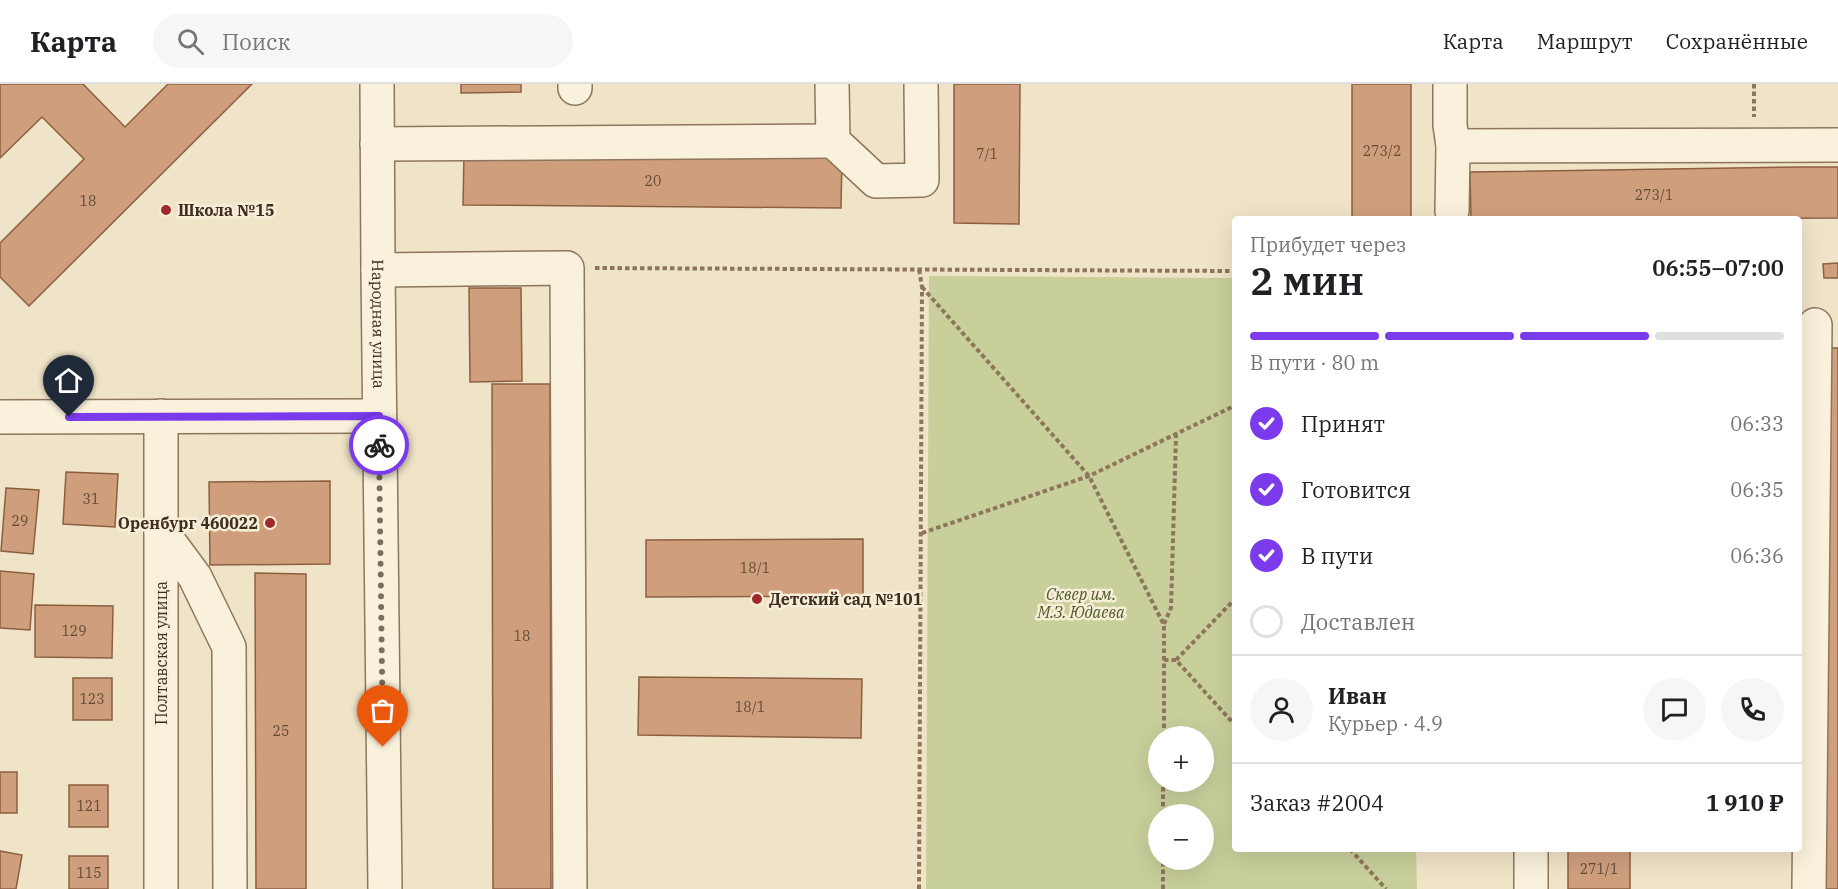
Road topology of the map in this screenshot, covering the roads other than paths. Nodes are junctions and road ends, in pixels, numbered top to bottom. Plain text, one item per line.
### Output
1 (377, 84) edge
2 (832, 84) edge
3 (921, 84) edge
4 (1450, 84) edge
5 (833, 141) junction
6 (377, 144) junction
7 (1838, 145) edge
8 (1453, 146) junction
9 (1452, 211) dead end
10 (378, 270) junction
11 (1817, 325) edge
12 (161, 416) junction
13 (379, 416) junction
14 (0, 417) edge
15 (161, 531) junction
16 (1531, 852) edge
17 (161, 889) edge
18 (230, 889) edge
19 (385, 889) edge
20 (570, 889) edge
21 (1531, 889) edge
22 (1809, 889) edge

1 - 6 street, Народная улица
2 - 5 street
3 - 5 street
4 - 8 street
5 - 6 street
6 - 10 street, Народная улица
7 - 8 street
8 - 9 street
10 - 13 street, Народная улица
10 - 20 street
11 - 22 street
12 - 13 street
12 - 14 street
12 - 15 street, Полтавская улица
13 - 19 street, Народная улица
15 - 17 street, Полтавская улица
15 - 18 street
16 - 21 street

